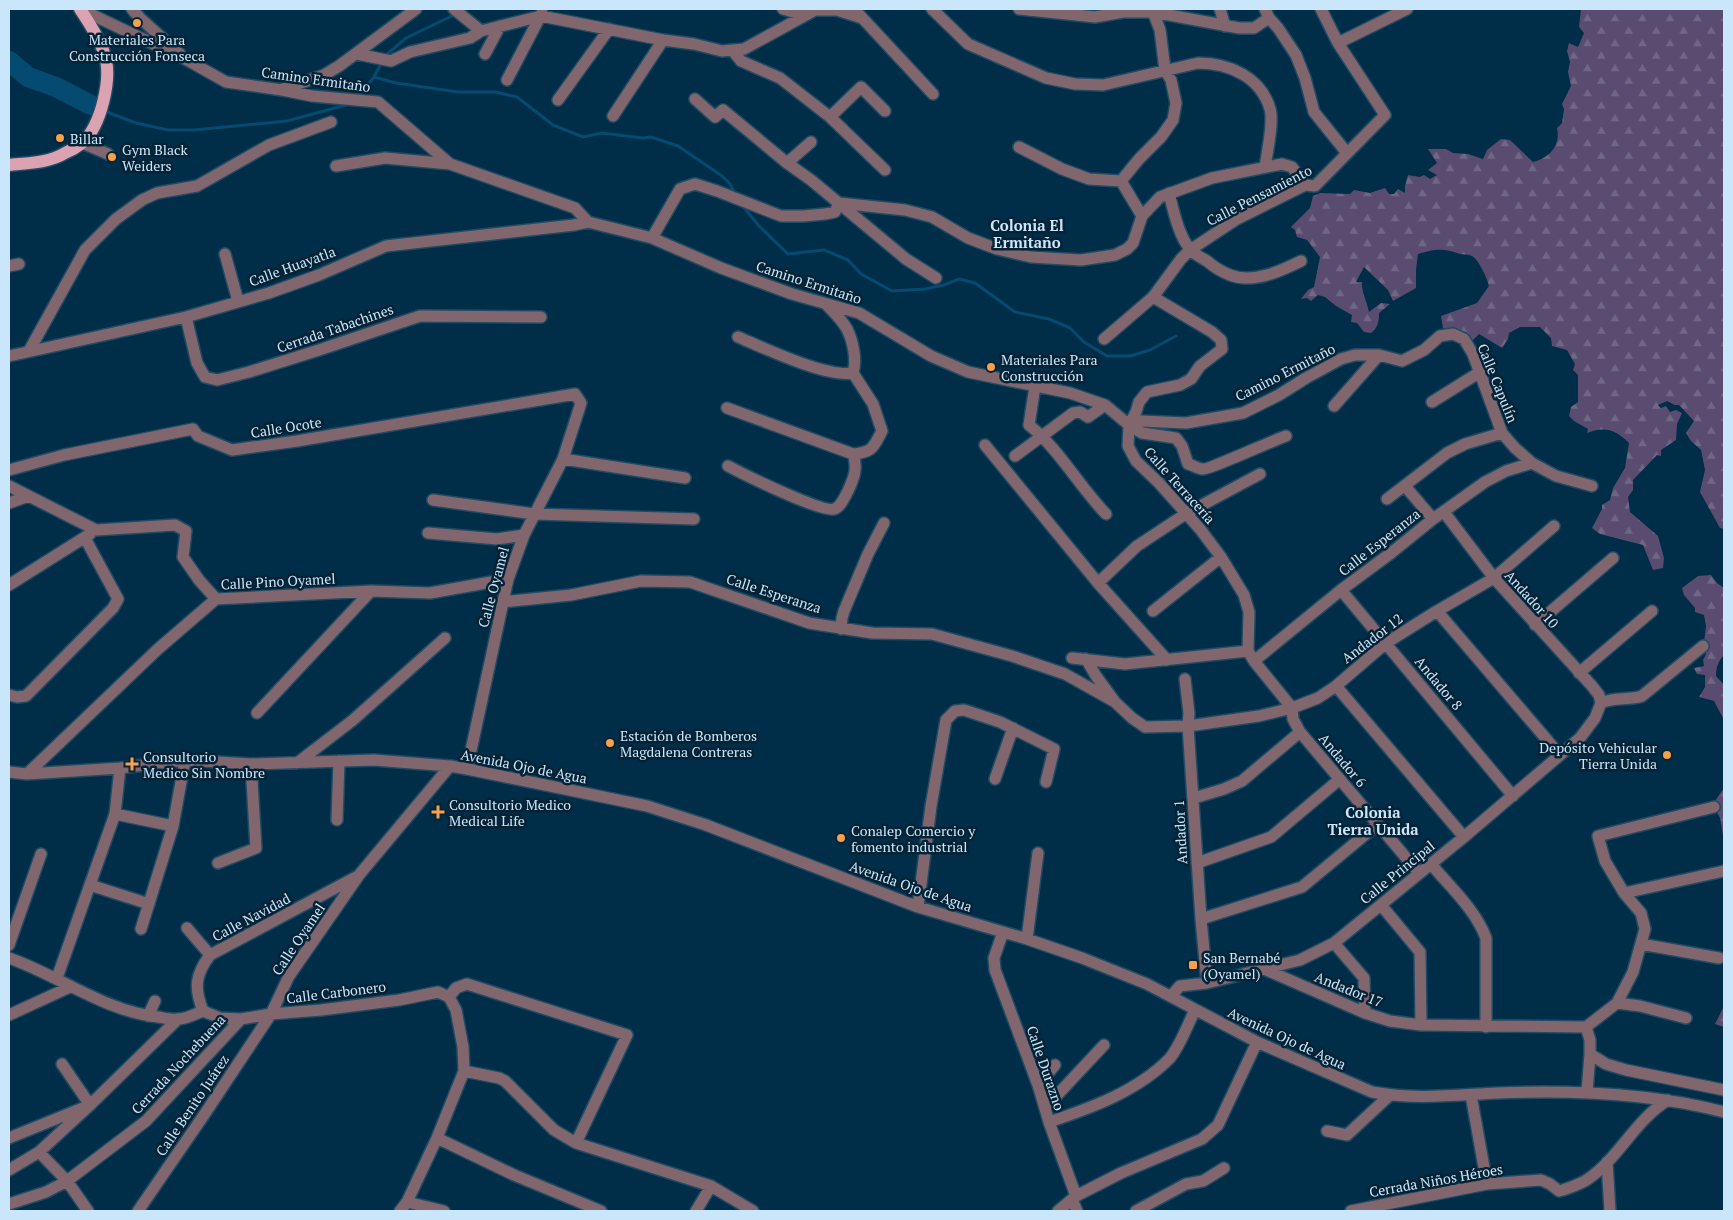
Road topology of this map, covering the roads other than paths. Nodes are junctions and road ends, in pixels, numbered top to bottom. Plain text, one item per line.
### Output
1 (80, 9) edge
2 (132, 9) edge
3 (416, 9) edge
4 (454, 9) edge
5 (782, 9) edge
6 (816, 9) edge
7 (932, 9) edge
8 (1019, 9) edge
9 (1220, 9) edge
10 (1321, 9) edge
11 (1407, 9) edge
12 (1132, 10) edge
13 (543, 12) edge
14 (1153, 12) junction
15 (858, 13) edge
16 (1267, 13) edge
17 (1385, 14) edge
18 (500, 26) junction
19 (1225, 26) junction
20 (609, 29) junction
21 (481, 31) junction
22 (663, 40) junction
23 (1338, 43) junction
24 (733, 51) junction
25 (357, 54) junction
26 (485, 54) dead end
27 (187, 60) junction
28 (1165, 70) junction
29 (507, 80) dead end
30 (282, 90) junction
31 (933, 94) dead end
32 (695, 98) dead end
33 (558, 100) dead end
34 (885, 111) dead end
35 (612, 116) dead end
36 (830, 117) junction
37 (331, 122) dead end
38 (811, 142) dead end
39 (82, 143) junction
40 (1019, 147) dead end
41 (1348, 153) junction
42 (108, 154) dead end
43 (787, 163) junction
44 (450, 164) junction
45 (9, 165) edge
46 (336, 166) dead end
47 (1265, 167) junction
48 (885, 170) dead end
49 (1121, 182) junction
50 (1306, 185) junction
51 (1169, 192) junction
52 (839, 203) junction
53 (1142, 216) junction
54 (588, 222) junction
55 (652, 238) junction
56 (1190, 250) junction
57 (225, 254) dead end
58 (1301, 261) dead end
59 (936, 278) dead end
60 (1153, 297) junction
61 (238, 301) junction
62 (826, 304) junction
63 (186, 317) junction
64 (541, 317) dead end
65 (1453, 334) joint
66 (738, 338) dead end
67 (1104, 339) dead end
68 (30, 351) junction
69 (1379, 355) junction
70 (9, 356) edge
71 (1480, 372) junction
72 (853, 373) junction
73 (1035, 386) junction
74 (575, 394) joint
75 (1432, 402) dead end
76 (1105, 405) junction
77 (1334, 406) dead end
78 (728, 408) dead end
79 (1128, 425) junction
80 (1502, 433) junction
81 (1042, 436) junction
82 (1286, 436) dead end
83 (985, 444) dead end
84 (853, 454) junction
85 (1015, 456) dead end
86 (563, 459) junction
87 (1532, 463) junction
88 (728, 466) dead end
89 (9, 470) edge
90 (1260, 474) dead end
91 (685, 478) dead end
92 (9, 486) edge
93 (1405, 486) junction
94 (1592, 486) dead end
95 (28, 496) junction
96 (1388, 499) dead end
97 (433, 500) dead end
98 (9, 503) edge
99 (1444, 512) junction
100 (1187, 513) junction
101 (534, 514) junction
102 (1106, 514) dead end
103 (694, 519) dead end
104 (1433, 519) junction
105 (884, 523) dead end
106 (1554, 526) dead end
107 (96, 530) junction
108 (428, 533) dead end
109 (524, 535) junction
110 (85, 538) junction
111 (1221, 557) junction
112 (1613, 558) dead end
113 (1494, 578) junction
114 (508, 579) junction
115 (1098, 583) junction
116 (9, 585) edge
117 (1341, 590) junction
118 (371, 591) junction
119 (216, 599) junction
120 (502, 602) junction
121 (1153, 611) dead end
122 (1437, 611) junction
123 (1652, 611) dead end
124 (1535, 625) junction
125 (841, 629) junction
126 (445, 638) dead end
127 (1386, 643) junction
128 (1703, 646) dead end
129 (1248, 651) junction
130 (1072, 658) dead end
131 (1086, 659) junction
132 (1167, 660) junction
133 (1254, 661) junction
134 (1580, 672) junction
135 (1186, 679) dead end
136 (1336, 686) junction
137 (9, 695) edge
138 (1115, 702) junction
139 (1601, 703) junction
140 (1292, 708) junction
141 (257, 712) dead end
142 (1188, 726) junction
143 (1013, 728) junction
144 (1300, 732) junction
145 (1560, 756) junction
146 (185, 760) junction
147 (339, 762) junction
148 (297, 763) junction
149 (251, 764) junction
150 (450, 766) junction
151 (120, 768) junction
152 (467, 769) junction
153 (9, 772) edge
154 (28, 774) junction
155 (995, 779) dead end
156 (1340, 780) junction
157 (1046, 782) dead end
158 (1513, 796) junction
159 (1194, 798) junction
160 (1714, 807) dead end
161 (114, 814) junction
162 (337, 820) dead end
163 (1378, 824) junction
164 (173, 826) junction
165 (1464, 837) junction
166 (1038, 853) dead end
167 (41, 854) dead end
168 (1197, 862) junction
169 (218, 863) dead end
170 (1430, 864) junction
171 (1724, 871) edge
172 (1419, 873) junction
173 (359, 875) junction
174 (90, 885) junction
175 (1624, 893) junction
176 (149, 904) junction
177 (1381, 905) junction
178 (918, 907) junction
179 (1201, 919) junction
180 (188, 928) dead end
181 (141, 929) dead end
182 (1003, 932) junction
183 (1027, 939) junction
184 (1334, 943) junction
185 (1641, 944) junction
186 (9, 945) edge
187 (210, 955) junction
188 (9, 958) edge
189 (1719, 958) dead end
190 (1264, 969) junction
191 (57, 978) junction
192 (1207, 983) junction
193 (70, 987) junction
194 (1171, 996) junction
195 (449, 997) junction
196 (155, 1001) dead end
197 (1618, 1003) junction
198 (1195, 1010) junction
199 (203, 1011) junction
200 (271, 1014) junction
201 (1365, 1014) junction
202 (9, 1016) edge
203 (148, 1016) junction
204 (1686, 1018) dead end
205 (178, 1019) junction
206 (241, 1019) junction
207 (1421, 1025) junction
208 (1486, 1027) junction
209 (1586, 1027) junction
210 (1257, 1042) junction
211 (1104, 1045) dead end
212 (1590, 1054) junction
213 (62, 1064) dead end
214 (1055, 1065) dead end
215 (464, 1071) junction
216 (1038, 1085) junction
217 (1724, 1090) edge
218 (1587, 1092) junction
219 (1471, 1095) junction
220 (1390, 1096) junction
221 (1668, 1100) junction
222 (90, 1105) junction
223 (1045, 1108) junction
224 (1724, 1112) edge
225 (1049, 1122) junction
226 (1327, 1131) dead end
227 (9, 1138) edge
228 (437, 1138) junction
229 (576, 1143) junction
230 (39, 1152) junction
231 (1607, 1162) junction
232 (1224, 1168) dead end
233 (9, 1170) edge
234 (67, 1181) junction
235 (1487, 1184) junction
236 (711, 1186) junction
237 (1074, 1198) junction
238 (9, 1204) edge
239 (403, 1207) edge
240 (88, 1211) edge
241 (138, 1211) edge
242 (444, 1211) edge
243 (600, 1211) edge
244 (696, 1211) edge
245 (753, 1211) edge
246 (1058, 1211) edge
247 (1077, 1211) edge
248 (1136, 1211) edge
249 (1352, 1211) edge
250 (1610, 1211) edge

1 - 27 street
1 - 39 main road
2 - 27 street
3 - 25 street
4 - 21 street
5 - 6 street
6 - 15 street
6 - 24 street
7 - 28 street
8 - 12 street
9 - 19 street
10 - 23 street
11 - 17 street
12 - 14 street
13 - 18 street
13 - 20 street
13 - 29 street
14 - 19 street
14 - 28 street
15 - 31 street
16 - 19 street
16 - 41 street
17 - 23 street
18 - 21 street
18 - 26 street
20 - 22 street
20 - 33 street
21 - 25 street
22 - 24 street
22 - 35 street
23 - 41 street, Calle Pensamiento
24 - 36 street
25 - 30 street
27 - 30 street, Camino Ermitaño
28 - 47 street
28 - 49 street
30 - 44 street, Camino Ermitaño
32 - 43 street
34 - 36 street
36 - 48 street
37 - 68 street
38 - 43 street
39 - 42 street
39 - 45 main road
40 - 49 street
41 - 50 street, Calle Pensamiento
43 - 52 street
44 - 46 street
44 - 54 street, Camino Ermitaño
47 - 50 street
47 - 51 street
49 - 53 street
50 - 56 street, Calle Pensamiento
51 - 53 street
51 - 56 street
52 - 53 street
52 - 55 street
52 - 59 street
54 - 55 street, Camino Ermitaño
54 - 61 street, Calle Huayatla
55 - 62 street, Camino Ermitaño
56 - 58 street
56 - 60 street, Calle Pensamiento
57 - 61 street
60 - 67 street, Calle Pensamiento
60 - 79 street
61 - 63 street, Calle Huayatla
62 - 72 street
62 - 73 street, Camino Ermitaño
63 - 64 street, Cerrada Tabachines
63 - 68 street, Calle Huayatla
65 - 69 street, Camino Ermitaño
65 - 71 street, Calle Capulín
66 - 72 street
68 - 70 street, Calle Huayatla
69 - 77 street
69 - 79 street, Camino Ermitaño
71 - 75 street
71 - 80 street, Calle Capulín
72 - 84 street
73 - 76 street, Camino Ermitaño
73 - 81 street
74 - 86 street, Calle Oyamel
74 - 89 street, Calle Ocote
76 - 79 street, Camino Ermitaño
76 - 81 street
78 - 84 street
79 - 82 street, Calle Terracería
79 - 100 street, Calle Terracería
80 - 87 street, Calle Capulín
80 - 93 street
81 - 85 street
81 - 102 street
83 - 115 street
84 - 88 street
86 - 91 street
86 - 101 street, Calle Oyamel
87 - 94 street, Calle Capulín
87 - 99 street, Calle Esperanza
90 - 100 street
92 - 95 street
93 - 96 street
93 - 104 street
95 - 98 street
95 - 107 street
97 - 101 street
99 - 104 street, Calle Esperanza
99 - 113 street, Andador 10
100 - 111 street, Calle Terracería
100 - 115 street
101 - 103 street
101 - 109 street, Calle Oyamel
104 - 117 street, Calle Esperanza
105 - 125 street
106 - 113 street, Andador 12
107 - 110 street
107 - 119 street
108 - 109 street
109 - 114 street, Calle Oyamel
110 - 116 street
110 - 137 street
111 - 121 street
111 - 129 street, Calle Terracería
112 - 124 street
113 - 122 street, Andador 12
113 - 124 street, Andador 10
114 - 118 street, Calle Pino Oyamel
114 - 120 street, Calle Oyamel
115 - 132 street
117 - 127 street, Andador 8
117 - 133 street, Calle Esperanza
118 - 119 street, Calle Pino Oyamel
118 - 141 street
119 - 154 street, Calle Pino Oyamel
120 - 125 street, Calle Esperanza
120 - 152 street, Calle Oyamel
122 - 127 street, Andador 12
122 - 145 street
123 - 134 street
124 - 134 street, Andador 10
125 - 138 street, Calle Esperanza
126 - 148 street
127 - 136 street, Andador 12
127 - 158 street, Andador 8
128 - 139 street
129 - 132 street
129 - 133 street
130 - 131 street
131 - 132 street
131 - 138 street, Calle Esperanza
133 - 140 street, Andador 6
134 - 139 street, Andador 10
135 - 142 street, Andador 1
136 - 140 street, Andador 12
136 - 165 street
138 - 142 street, Calle Esperanza
139 - 145 street, Calle Principal
140 - 142 street, Andador 12
140 - 144 street, Andador 6
142 - 159 street, Andador 1
143 - 155 street
143 - 157 street
143 - 178 street
144 - 156 street, Andador 6
144 - 159 street
145 - 158 street, Calle Principal
146 - 149 street, Avenida Ojo de Agua
146 - 151 street, Avenida Ojo de Agua
146 - 164 street
147 - 148 street, Avenida Ojo de Agua
147 - 150 street, Avenida Ojo de Agua
147 - 162 street
148 - 149 street, Avenida Ojo de Agua
149 - 169 street
150 - 152 street, Avenida Ojo de Agua
150 - 173 street, Calle Oyamel
151 - 154 street, Avenida Ojo de Agua
151 - 161 street
152 - 178 street, Avenida Ojo de Agua
153 - 154 street, Avenida Ojo de Agua
156 - 163 street, Andador 6
156 - 168 street
158 - 165 street, Calle Principal
159 - 168 street, Andador 1
160 - 175 street
161 - 164 street
161 - 174 street
163 - 172 street, Andador 6
163 - 179 street
164 - 176 street
165 - 170 street, Calle Principal
166 - 183 street
167 - 186 street
168 - 179 street, Andador 1
170 - 172 street, Calle Principal
170 - 208 street
171 - 175 street
172 - 177 street, Calle Principal
173 - 187 street, Calle Navidad
173 - 200 street, Calle Oyamel
174 - 176 street
174 - 191 street
175 - 185 street
176 - 181 street
177 - 184 street, Calle Principal
177 - 207 street
178 - 182 street, Avenida Ojo de Agua
179 - 192 street, Andador 1
180 - 187 street
182 - 183 street, Avenida Ojo de Agua
182 - 216 street, Calle Durazno
183 - 194 street, Avenida Ojo de Agua
184 - 190 street, Calle Principal
184 - 201 street
185 - 189 street
185 - 197 street
187 - 199 street, Calle Navidad
188 - 191 street
190 - 192 street, Calle Principal
190 - 201 street, Andador 17
191 - 193 street
192 - 194 street, Calle Principal
193 - 202 street
193 - 203 street
194 - 198 street, Avenida Ojo de Agua
195 - 200 street, Calle Carbonero
195 - 215 street
195 - 229 street
196 - 203 street
197 - 204 street
197 - 209 street
198 - 210 street, Avenida Ojo de Agua
198 - 225 street
199 - 205 street
199 - 206 street, Calle Carbonero
200 - 206 street, Calle Carbonero
200 - 241 street, Calle Benito Juárez
201 - 207 street, Andador 17
203 - 205 street
205 - 222 street
206 - 234 street, Cerrada Nochebuena
207 - 208 street, Andador 17
208 - 209 street, Andador 17
209 - 212 street
210 - 220 street, Avenida Ojo de Agua
210 - 237 street
211 - 223 street
212 - 217 street
212 - 218 street
213 - 222 street
214 - 216 street
215 - 228 street
215 - 229 street
216 - 223 street, Calle Durazno
218 - 219 street, Avenida Ojo de Agua
218 - 221 street, Avenida Ojo de Agua
219 - 220 street, Avenida Ojo de Agua
219 - 235 street
220 - 226 street
221 - 224 street, Avenida Ojo de Agua
221 - 231 street, Cerrada Niños Héroes
222 - 227 street
222 - 230 street
223 - 225 street, Calle Durazno
225 - 237 street, Calle Durazno
228 - 239 street
228 - 243 street
229 - 236 street
230 - 233 street
230 - 234 street
231 - 235 street, Cerrada Niños Héroes
231 - 250 street
232 - 248 street
234 - 238 street, Cerrada Nochebuena
234 - 240 street
235 - 249 street, Cerrada Niños Héroes
236 - 244 street
236 - 245 street
237 - 246 street
237 - 247 street, Calle Durazno
239 - 242 street

